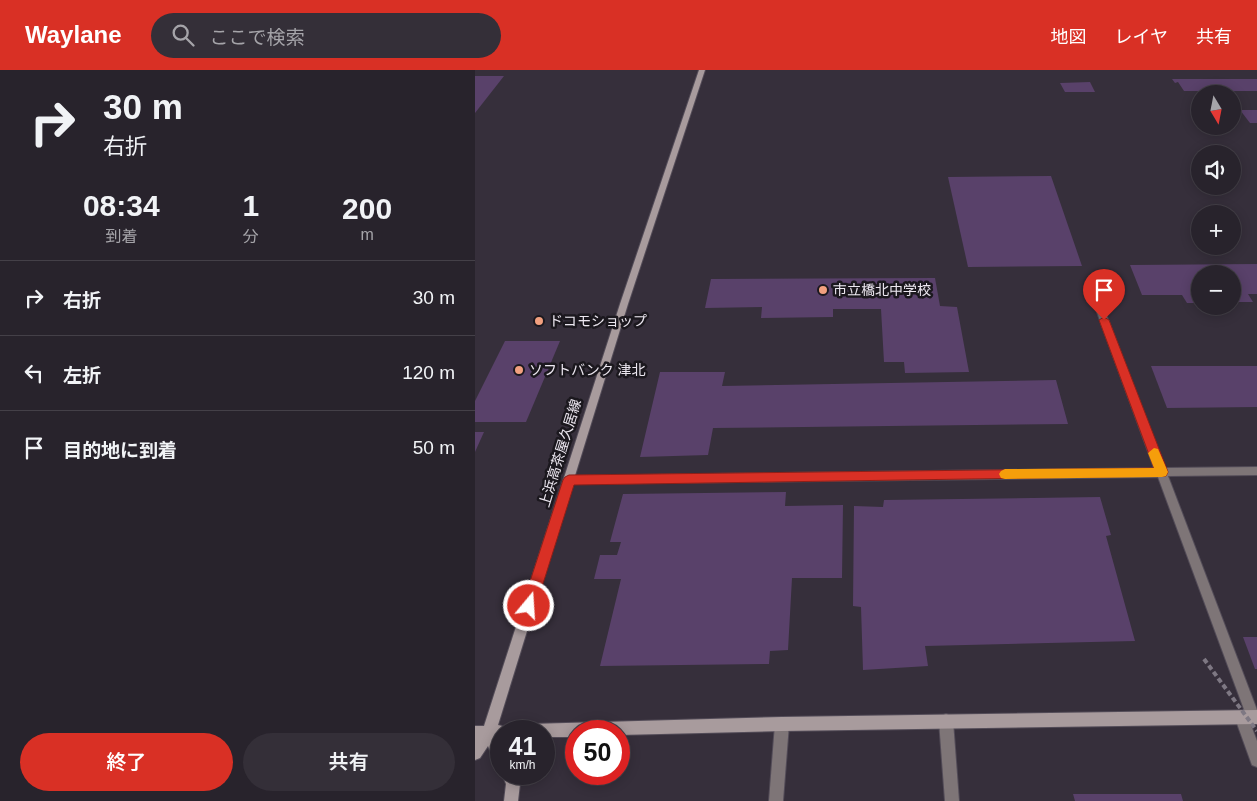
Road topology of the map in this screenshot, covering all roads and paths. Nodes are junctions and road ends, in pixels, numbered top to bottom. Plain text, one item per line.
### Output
1 (703, 70) edge
2 (1097, 304) dead end
3 (1162, 472) junction
4 (1257, 472) edge
5 (569, 480) junction
6 (1204, 659) dead end
7 (1251, 718) edge
8 (946, 721) junction
9 (782, 724) junction
10 (555, 730) edge
11 (1257, 731) edge
12 (488, 732) edge
13 (475, 753) edge
14 (1257, 760) edge
15 (513, 785) edge
16 (511, 801) edge
17 (776, 801) edge
18 (952, 801) edge

1 - 5 main road, 上浜高茶屋久居線
2 - 3 street
3 - 4 street
3 - 5 street
3 - 7 street
5 - 12 main road, 上浜高茶屋久居線
6 - 11 path, bridge
7 - 8 main road
7 - 14 street
8 - 9 main road
8 - 18 street
9 - 10 main road
9 - 17 street
12 - 13 main road, 上浜高茶屋久居線
15 - 16 main road

